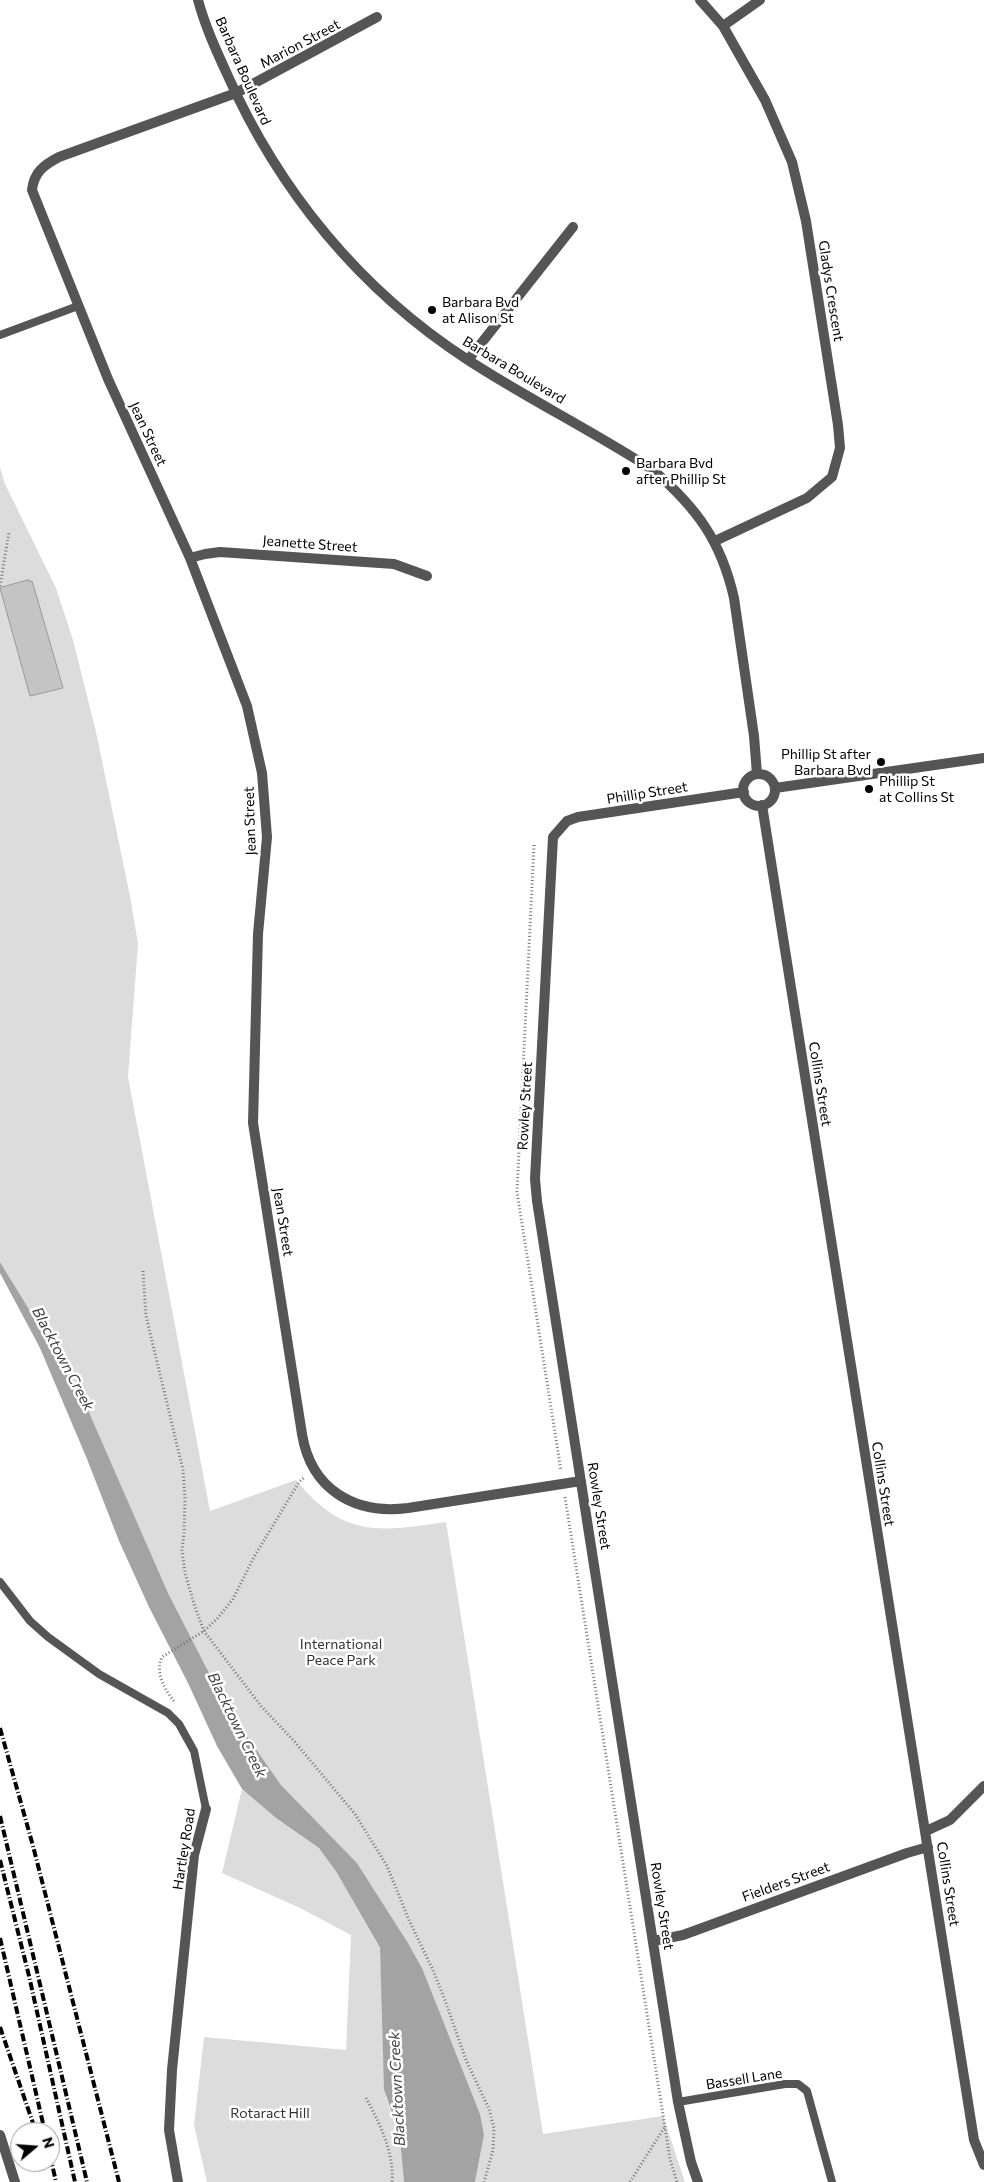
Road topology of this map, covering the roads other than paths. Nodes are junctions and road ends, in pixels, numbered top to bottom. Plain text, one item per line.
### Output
1 (198, 0) edge
2 (700, 0) edge
3 (760, 0) edge
4 (377, 18) dead end
5 (723, 26) junction
6 (236, 93) junction
7 (573, 227) dead end
8 (78, 306) junction
9 (0, 335) edge
10 (468, 360) junction
11 (715, 541) junction
12 (190, 558) junction
13 (427, 576) dead end
14 (984, 758) edge
15 (757, 774) junction
16 (775, 788) junction
17 (744, 792) junction
18 (762, 805) junction
19 (558, 830) joint
20 (581, 1481) junction
21 (0, 1582) edge
22 (984, 1786) edge
23 (206, 1809) joint
24 (926, 1831) junction
25 (928, 1847) junction
26 (653, 1941) junction
27 (678, 2102) junction
28 (0, 2135) edge
29 (984, 2165) edge
30 (16, 2182) edge
31 (178, 2182) edge
32 (698, 2182) edge
33 (832, 2182) edge

1 - 6 street, Barbara Boulevard
2 - 5 street, Gladys Crescent
3 - 5 street
4 - 6 street, Marion Street
5 - 11 street, Gladys Crescent
6 - 8 street, Jean Street
6 - 10 street, Barbara Boulevard
7 - 10 street
8 - 9 lane
8 - 12 street, Jean Street
10 - 11 street, Barbara Boulevard
11 - 15 street, Barbara Boulevard
12 - 13 street, Jeanette Street
12 - 20 street, Jean Street
14 - 16 street
15 - 16 street
15 - 17 street
16 - 18 street
17 - 18 street
17 - 19 street, Phillip Street
18 - 24 street, Collins Street
19 - 20 street, Rowley Street
20 - 26 street, Rowley Street
21 - 23 lane, Hartley Road
22 - 24 street
23 - 31 street, Hartley Road
24 - 25 street, Collins Street
25 - 26 street, Fielders Street
25 - 29 street, Collins Street
26 - 27 street, Rowley Street
27 - 32 street, Rowley Street
27 - 33 lane, Bassell Lane
28 - 30 street

